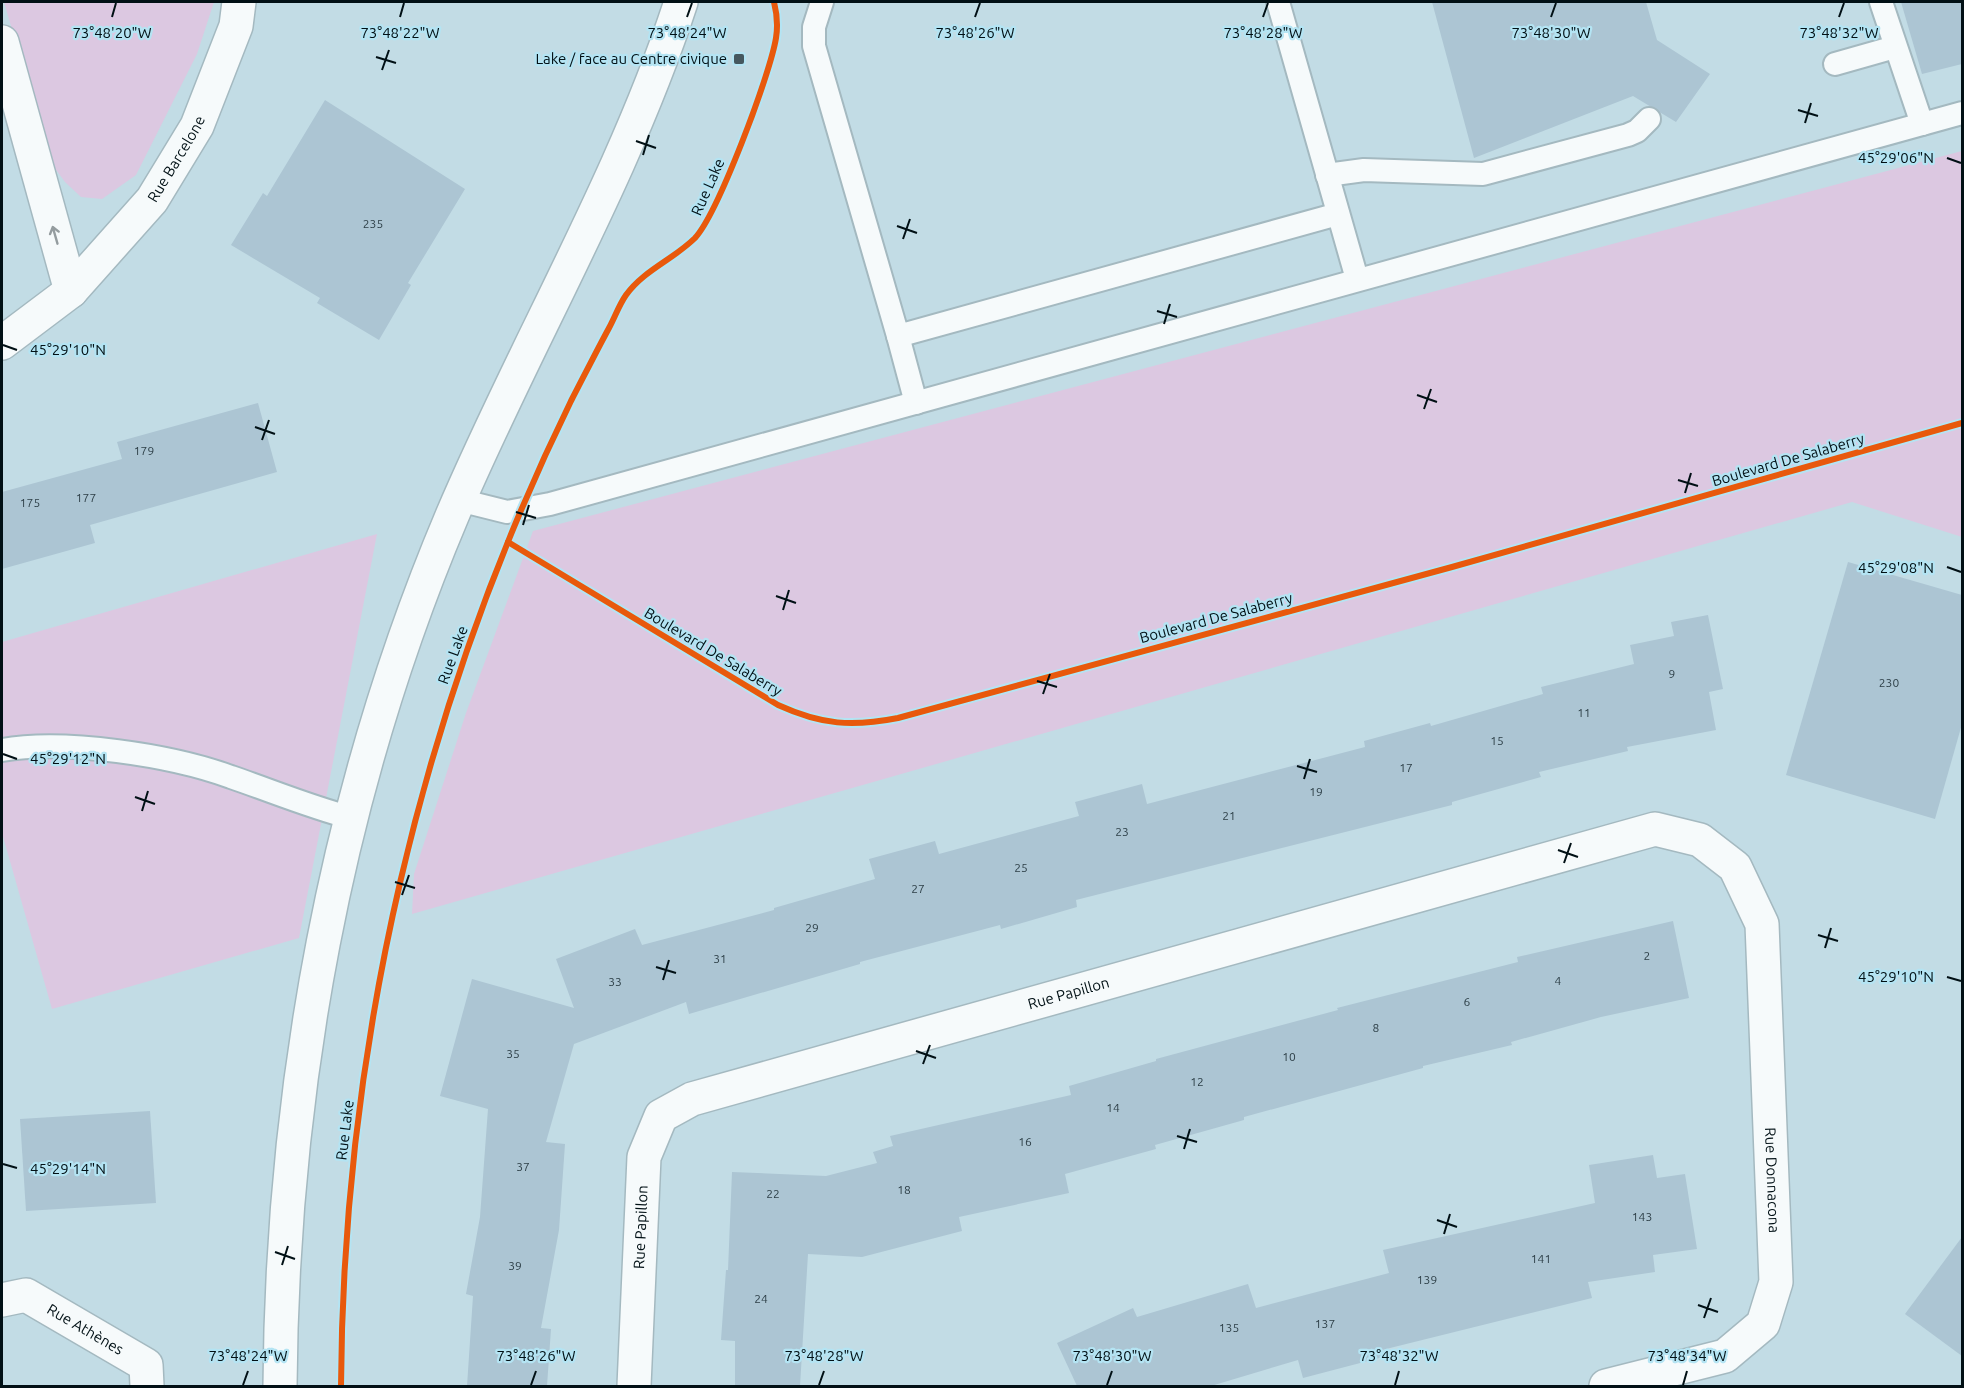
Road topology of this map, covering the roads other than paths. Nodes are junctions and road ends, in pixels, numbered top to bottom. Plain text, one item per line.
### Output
1 (239, 2) edge
2 (681, 2) edge
3 (822, 2) edge
4 (1278, 2) edge
5 (1881, 2) edge
6 (2, 42) edge
7 (1894, 47) junction
8 (1835, 64) dead end
9 (1962, 113) edge
10 (1649, 119) dead end
11 (1922, 124) junction
12 (1327, 175) junction
13 (1338, 213) junction
14 (1357, 279) junction
15 (70, 291) junction
16 (898, 336) junction
17 (2, 343) edge
18 (916, 403) junction
19 (459, 500) junction
20 (2, 750) edge
21 (352, 818) junction
22 (1735, 867) joint
23 (2, 1300) edge
24 (147, 1386) edge
25 (280, 1386) edge
26 (634, 1386) edge
27 (1606, 1386) edge

1 - 15 street, Rue Barcelone
2 - 19 street
3 - 16 lane
4 - 12 lane
5 - 7 lane
15 -> 6 street
7 - 8 lane
7 - 11 lane
9 - 11 lane
10 - 12 lane
11 - 14 lane
12 - 13 lane
13 - 14 lane
13 - 16 lane
14 - 18 lane
15 - 17 street, Rue Barcelone
16 - 18 lane
18 - 19 lane
19 - 21 street
20 - 21 lane
21 - 25 street
22 - 26 street, Rue Papillon
22 - 27 street, Rue Donnacona
23 - 24 street, Rue Athènes

